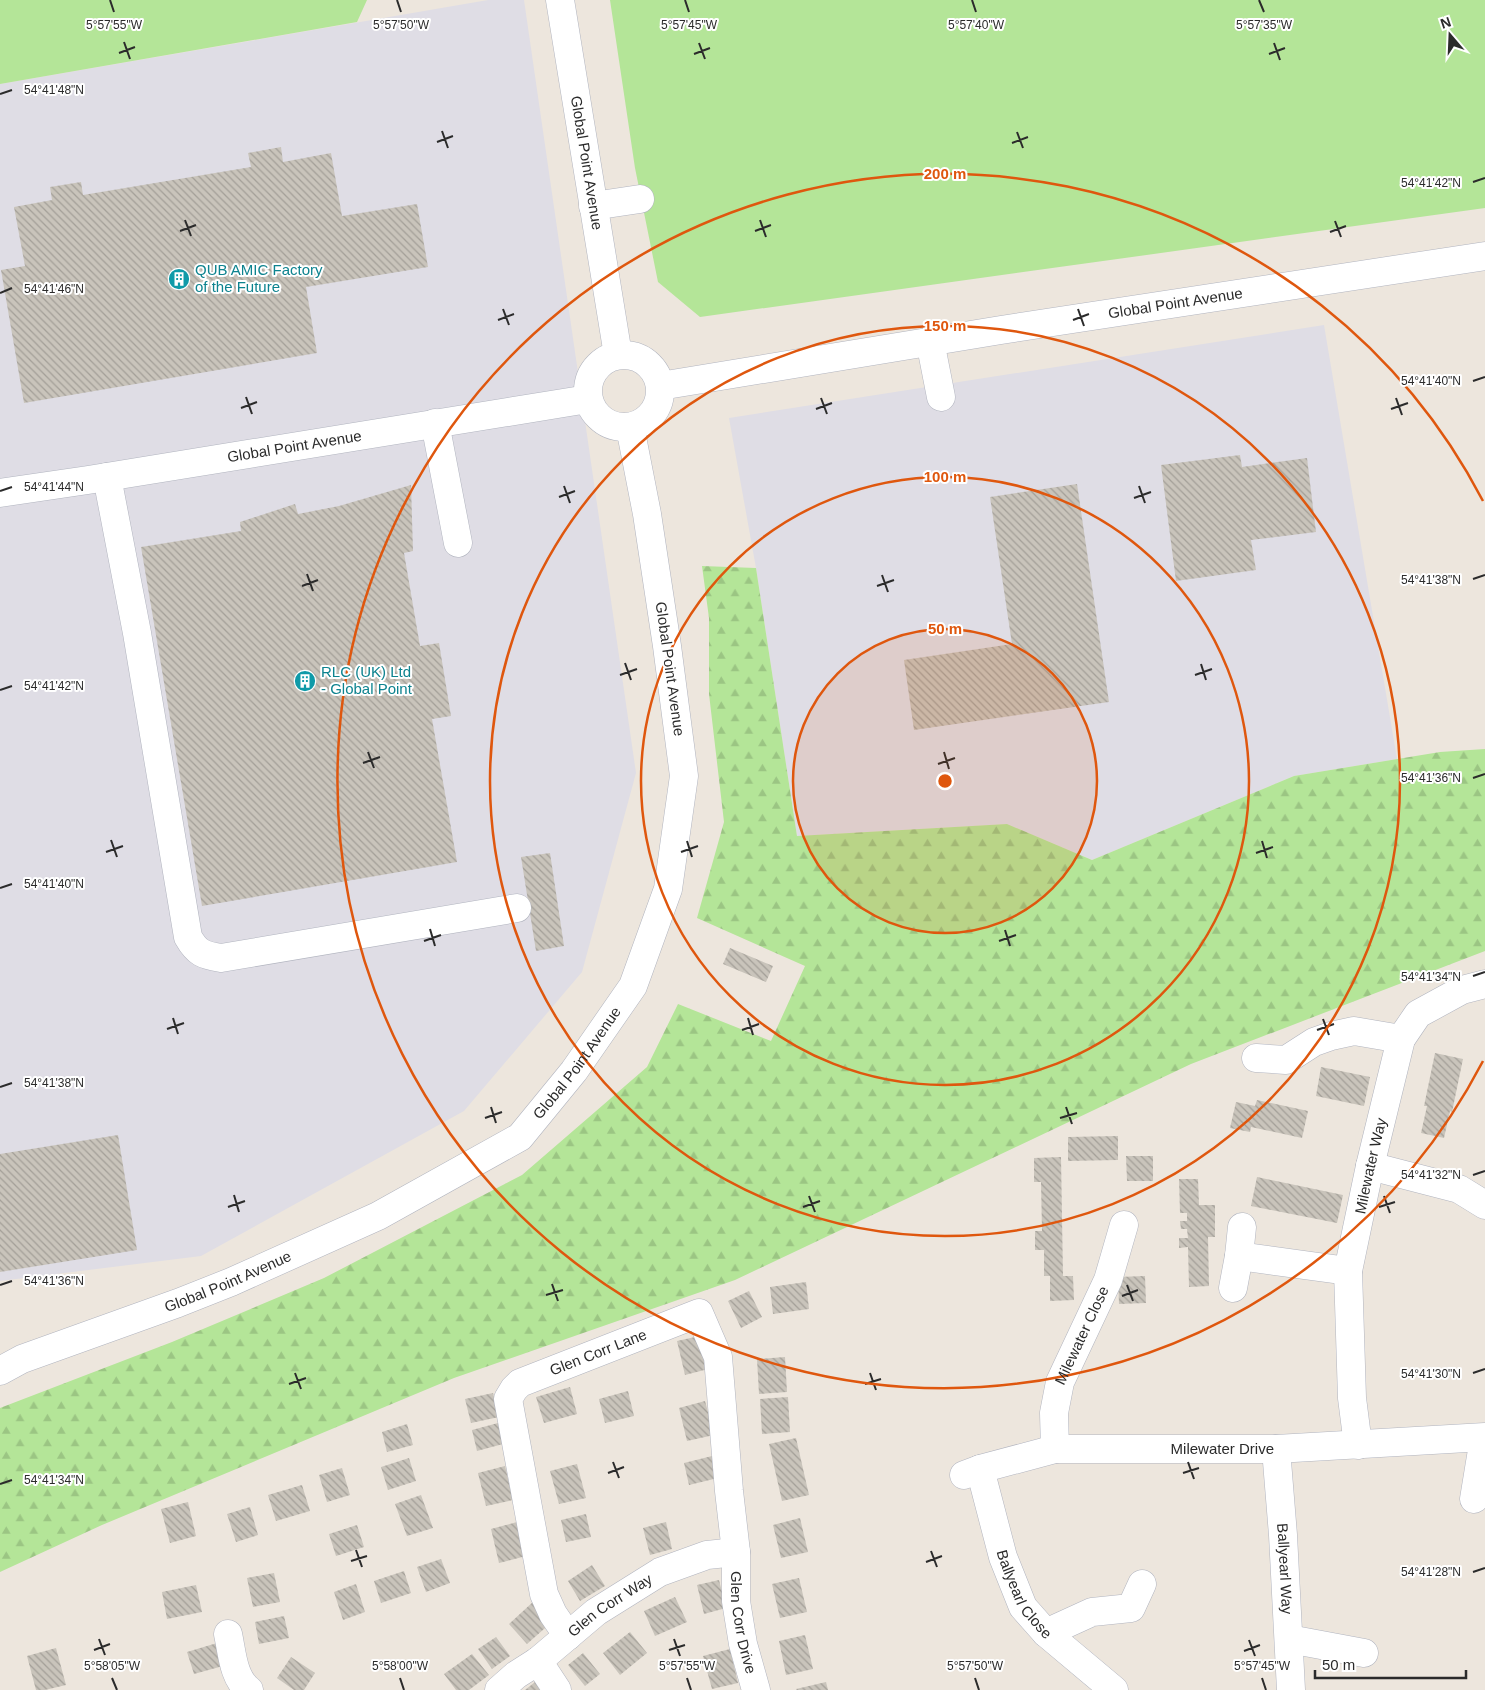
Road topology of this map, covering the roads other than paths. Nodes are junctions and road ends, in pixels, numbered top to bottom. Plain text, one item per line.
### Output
1 (560, 0) edge
2 (640, 199) dead end
3 (593, 206) junction
4 (1485, 256) edge
5 (930, 341) junction
6 (618, 355) junction
7 (660, 386) junction
8 (941, 397) dead end
9 (588, 398) junction
10 (435, 422) junction
11 (630, 426) junction
12 (107, 477) junction
13 (0, 492) edge
14 (458, 543) dead end
15 (517, 908) dead end
16 (1485, 984) edge
17 (1401, 1039) junction
18 (1256, 1058) dead end
19 (1370, 1166) junction
20 (1485, 1205) edge
21 (1124, 1225) dead end
22 (1242, 1227) dead end
23 (1239, 1256) junction
24 (1348, 1271) junction
25 (1233, 1288) dead end
26 (0, 1371) edge
27 (1484, 1438) edge
28 (1358, 1445) junction
29 (1055, 1449) junction
30 (1276, 1449) junction
31 (972, 1472) joint
32 (1474, 1499) dead end
33 (736, 1552) junction
34 (1142, 1584) dead end
35 (1046, 1633) junction
36 (228, 1634) dead end
37 (568, 1636) junction
38 (1289, 1639) junction
39 (1364, 1653) dead end
40 (538, 1661) junction
41 (249, 1690) edge
42 (499, 1690) edge
43 (557, 1690) edge
44 (756, 1690) edge
45 (1114, 1690) edge
46 (1291, 1690) edge

1 - 3 street, Global Point Avenue
2 - 3 street
3 - 6 street, Global Point Avenue
4 - 5 street, Global Point Avenue
5 - 7 street, Global Point Avenue
5 - 8 street
6 - 7 street
6 - 9 street
7 - 11 street
9 - 10 street, Global Point Avenue
9 - 11 street
10 - 12 street, Global Point Avenue
10 - 14 street
11 - 26 street, Global Point Avenue
12 - 13 street, Global Point Avenue
12 - 15 street
16 - 17 street
17 - 18 street
17 - 19 street, Milewater Way
19 - 20 street
19 - 24 street, Milewater Way
21 - 29 street, Milewater Close
22 - 23 street
23 - 24 street
23 - 25 street
24 - 28 street, Milewater Way
27 - 28 street, Milewater Drive
27 - 32 street
28 - 30 street, Milewater Drive
29 - 30 street, Milewater Drive
29 - 31 street, Milewater Drive
30 - 38 street, Ballyearl Way
31 - 35 street, Ballyearl Close
33 - 37 street, Glen Corr Way
33 - 37 street, Glen Corr Lane
33 - 44 street, Glen Corr Drive
34 - 35 street
35 - 45 street, Ballyearl Close
36 - 41 street
37 - 40 street, Glen Corr Way
38 - 39 street
38 - 46 street, Ballyearl Way
40 - 42 street, Glen Corr Way
40 - 43 street

